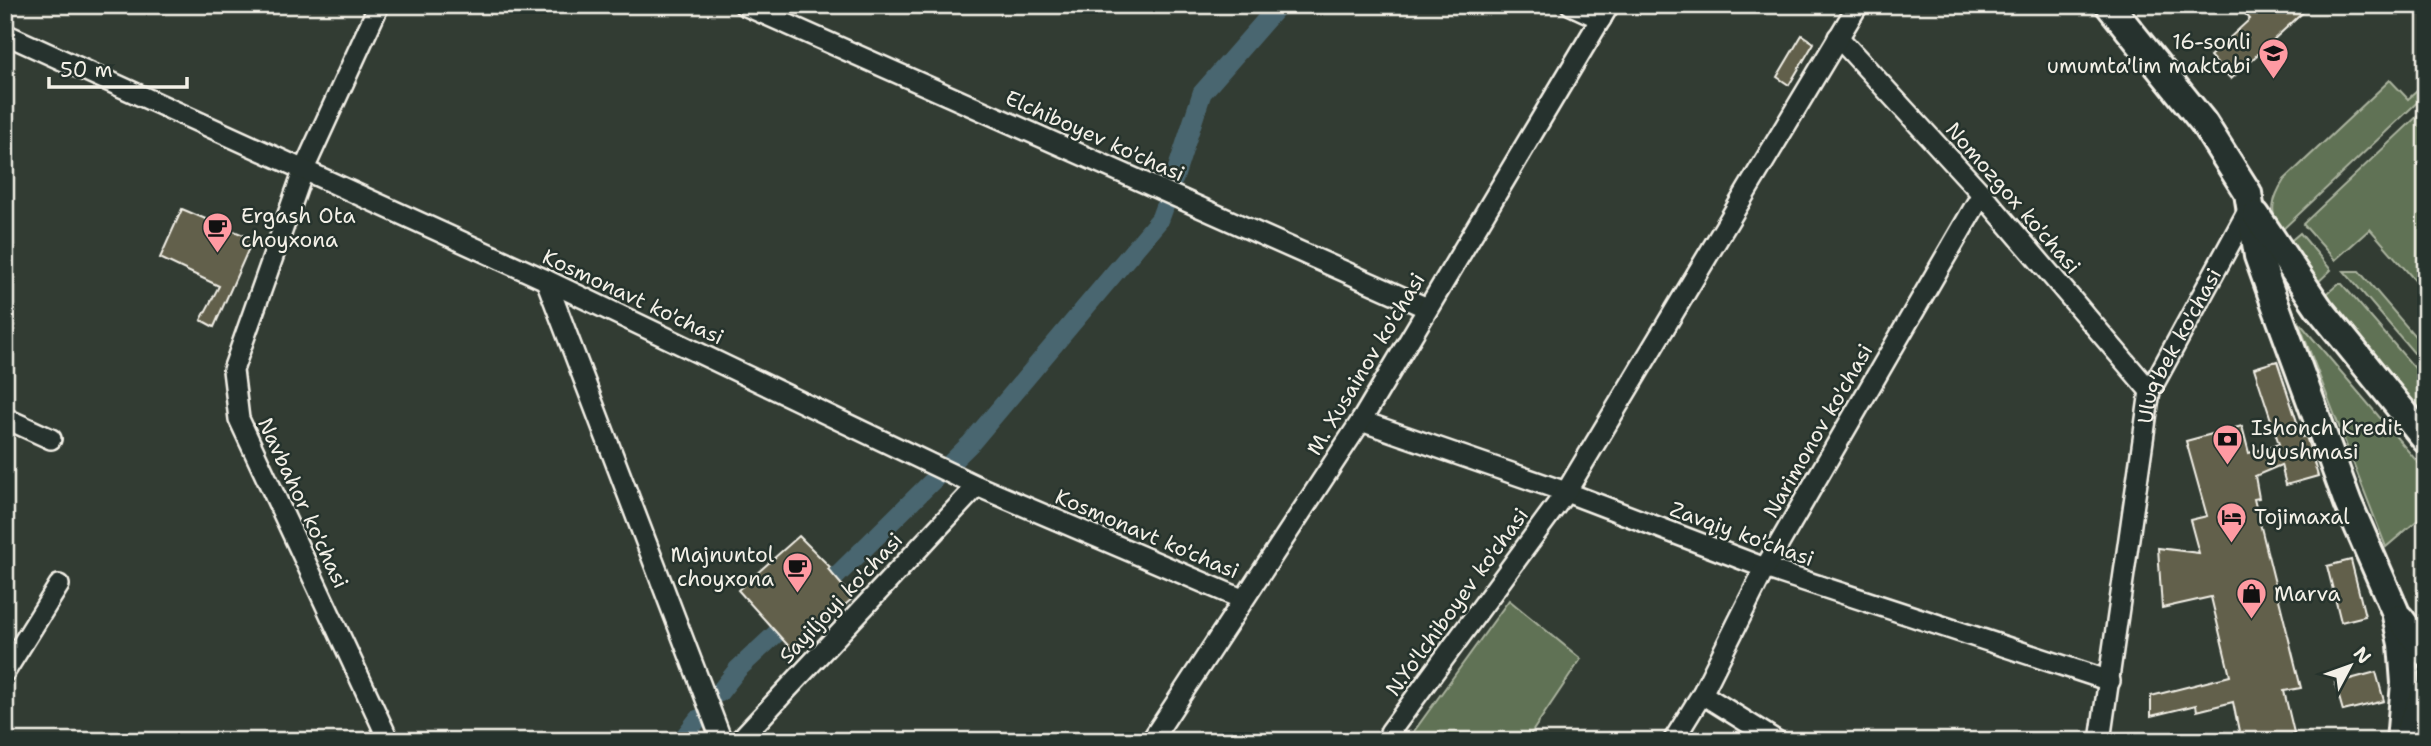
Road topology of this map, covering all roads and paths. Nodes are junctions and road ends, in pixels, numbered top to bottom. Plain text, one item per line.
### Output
1 (379, 5) edge
2 (744, 5) edge
3 (1571, 5) edge
4 (1858, 5) edge
5 (2109, 5) edge
6 (1605, 12) edge
7 (5, 34) edge
8 (1838, 37) junction
9 (304, 169) junction
10 (1982, 194) junction
11 (2250, 207) junction
12 (546, 280) junction
13 (1427, 308) junction
14 (2150, 391) junction
15 (5, 418) edge
16 (1361, 421) junction
17 (51, 439) dead end
18 (2426, 440) edge
19 (976, 486) junction
20 (1566, 492) junction
21 (1765, 568) junction
22 (59, 585) dead end
23 (1242, 599) junction
24 (2395, 611) junction
25 (2426, 653) edge
26 (5, 672) edge
27 (2110, 681) junction
28 (1702, 694) junction
29 (2426, 696) edge
30 (389, 741) edge
31 (722, 741) edge
32 (739, 741) edge
33 (1151, 741) edge
34 (1390, 741) edge
35 (1673, 741) edge
36 (1777, 741) edge
37 (2100, 741) edge
38 (2400, 741) edge
39 (2407, 741) edge

1 - 9 street, Navbahor ko'chasi
2 - 13 street, Elchiboyev ko'chasi
3 - 6 street
4 - 8 street
5 - 11 main road
6 - 13 street, M. Xusainov ko'chasi
7 - 9 street, Kosmonavt ko'chasi
8 - 10 street, Nomozgox ko'chasi
8 - 20 street
9 - 12 street, Kosmonavt ko'chasi
9 - 30 street, Navbahor ko'chasi
10 - 14 street, Nomozgox ko'chasi
10 - 21 street, Narimonov ko'chasi
11 - 14 street, Ulug'bek ko'chasi
11 - 18 main road
11 - 24 main road
12 - 19 street, Kosmonavt ko'chasi
12 - 31 street
13 - 16 street, M. Xusainov ko'chasi
14 - 27 street, Ulug'bek ko'chasi
15 - 17 street
16 - 20 street, Zavqiy ko'chasi
16 - 23 street, M. Xusainov ko'chasi
19 - 23 street, Kosmonavt ko'chasi
19 - 32 street, Sayiljoyi ko'chasi
20 - 21 street, Zavqiy ko'chasi
20 - 34 street, N.Yo'lchiboyev ko'chasi
21 - 27 street, Zavqiy ko'chasi
21 - 28 street, Narimonov ko'chasi
22 - 26 street
23 - 33 street, M. Xusainov ko'chasi
24 - 25 main road
24 - 38 main road
27 - 37 street, Ulug'bek ko'chasi
28 - 35 street, Narimonov ko'chasi
28 - 36 street
29 - 39 main road

